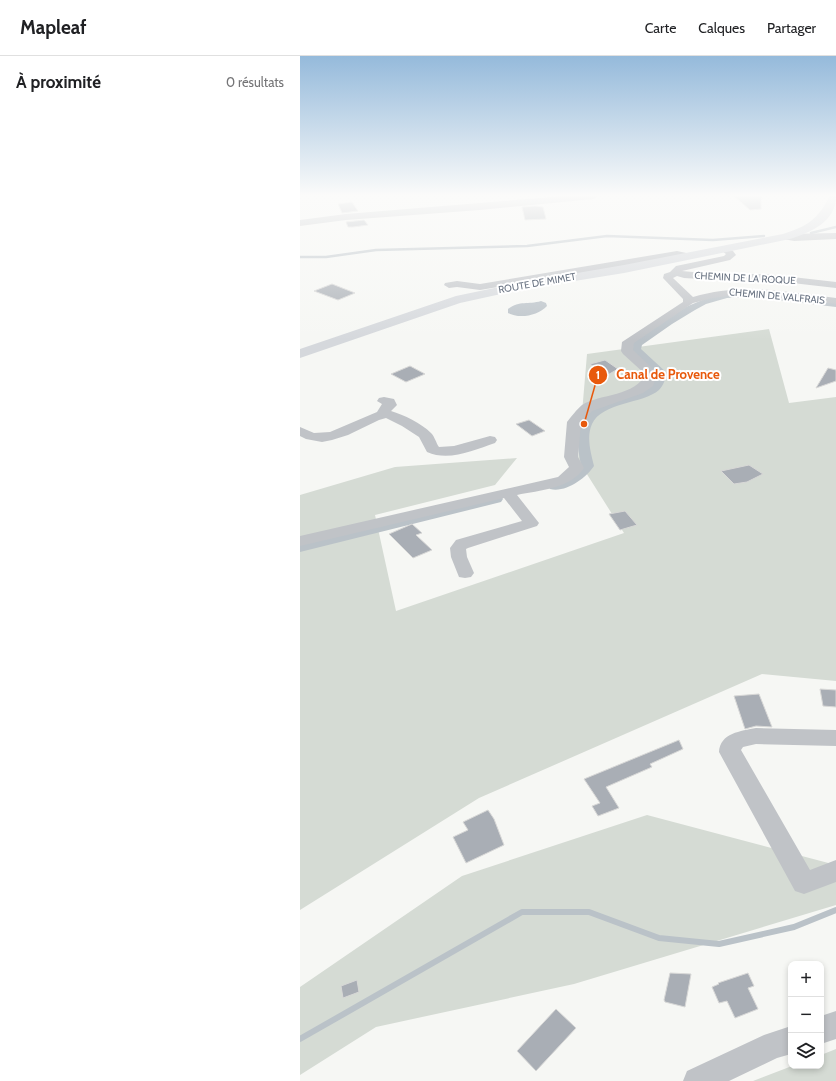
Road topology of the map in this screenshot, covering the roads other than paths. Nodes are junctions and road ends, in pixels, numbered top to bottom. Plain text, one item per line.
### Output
1 (749, 244) edge
2 (724, 249) junction
3 (688, 256) junction
4 (676, 272) junction
5 (836, 285) edge
6 (471, 296) junction
7 (695, 300) dead end
8 (836, 301) edge
9 (300, 354) edge
10 (384, 401) dead end
11 (383, 415) junction
12 (300, 431) edge
13 (490, 440) dead end
14 (510, 497) junction
15 (300, 541) edge
16 (466, 573) dead end
17 (836, 738) edge
18 (836, 871) edge
19 (836, 1025) edge
20 (824, 1029) edge
21 (788, 1041) edge
22 (697, 1081) edge

1 - 2 main road, ROUTE DE MIMET
2 - 3 main road, ROUTE DE MIMET
2 - 4 street, CHEMIN DE LA ROQUE
3 - 6 main road, ROUTE DE MIMET
3 - 6 street
4 - 5 street, CHEMIN DE LA ROQUE
4 - 14 street
6 - 9 main road, ROUTE DE MIMET
7 - 8 street, CHEMIN DE VALFRAIS
10 - 11 street
11 - 12 street
11 - 13 street
14 - 15 street
14 - 16 street
17 - 18 street
19 - 20 street
21 - 22 street

